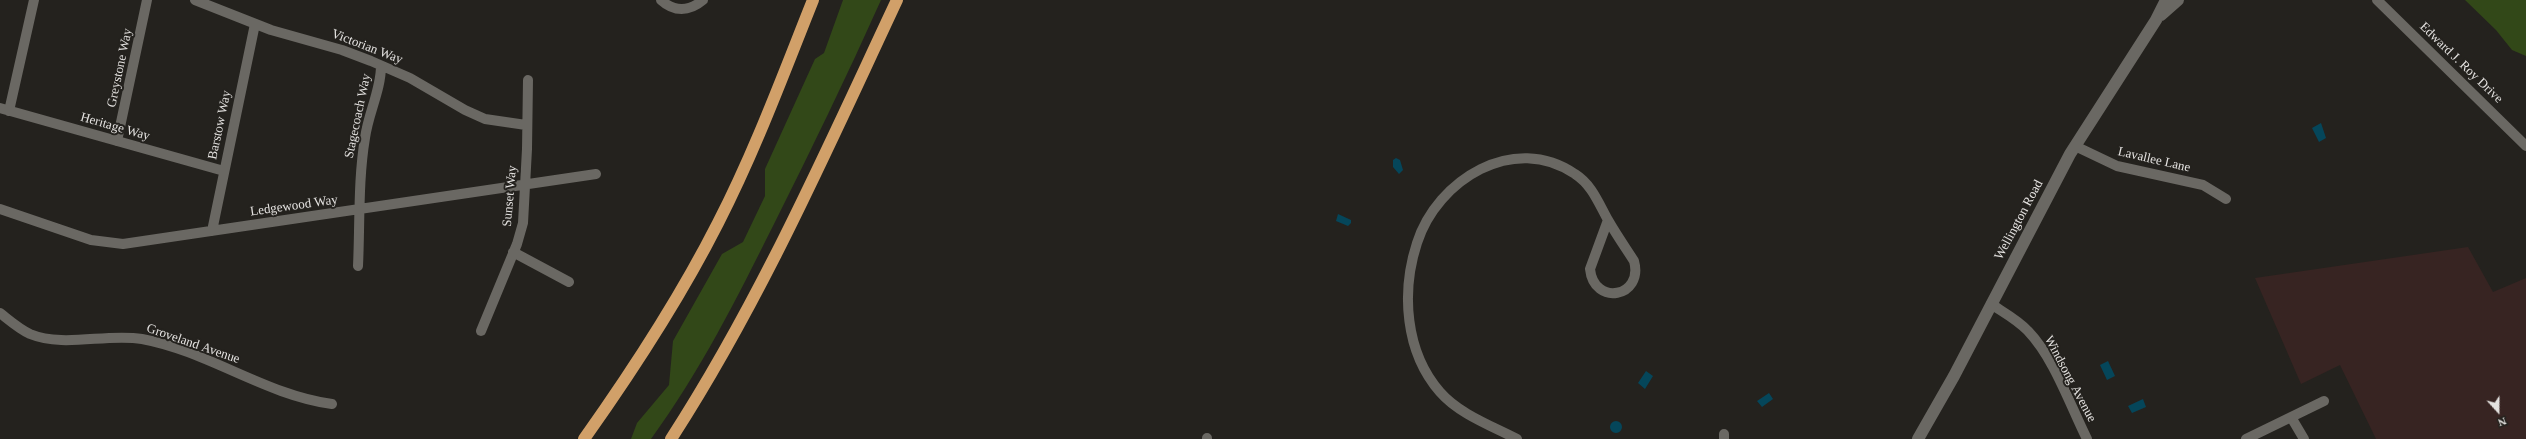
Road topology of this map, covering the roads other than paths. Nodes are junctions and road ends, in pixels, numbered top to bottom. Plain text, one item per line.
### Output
1 (34, 0) edge
2 (147, 0) edge
3 (195, 0) edge
4 (661, 0) edge
5 (702, 0) edge
6 (813, 0) edge
7 (897, 0) edge
8 (2166, 0) edge
9 (2178, 0) edge
10 (2377, 0) edge
11 (2156, 20) junction
12 (255, 24) junction
13 (381, 66) junction
14 (528, 80) dead end
15 (4, 110) edge
16 (526, 125) junction
17 (117, 141) junction
18 (2075, 146) junction
19 (2526, 146) edge
20 (224, 170) junction
21 (596, 174) dead end
22 (526, 185) junction
23 (2226, 199) dead end
24 (0, 209) edge
25 (360, 209) junction
26 (1608, 220) junction
27 (212, 231) junction
28 (513, 252) junction
29 (358, 266) dead end
30 (569, 282) dead end
31 (1991, 304) junction
32 (0, 312) edge
33 (480, 331) dead end
34 (2324, 401) dead end
35 (332, 404) dead end
36 (2291, 417) junction
37 (584, 439) edge
38 (671, 439) edge
39 (1517, 439) edge
40 (1918, 439) edge
41 (2087, 439) edge
42 (2246, 439) edge
43 (2304, 439) edge

1 - 15 street
2 - 17 street, Greystone Way
3 - 12 street, Victorian Way
4 - 5 street
6 - 37 highway
7 - 38 highway
8 - 11 main road, Wellington Road
9 - 11 main road, Wellington Road
10 - 19 street, Edward J. Roy Drive
11 - 18 main road, Wellington Road
12 - 13 street, Victorian Way
12 - 20 street, Barstow Way
13 - 16 street, Victorian Way
13 - 25 street, Stagecoach Way
14 - 16 street, Sunset Way
15 - 17 street, Heritage Way
16 - 22 street, Sunset Way
17 - 20 street, Heritage Way
18 - 23 street, Lavallee Lane
18 - 31 main road, Wellington Road
20 - 27 street, Barstow Way
21 - 22 street, Ledgewood Way
22 - 25 street, Ledgewood Way
22 - 28 street, Sunset Way
24 - 27 street, Ledgewood Way
25 - 27 street, Ledgewood Way
25 - 29 street, Stagecoach Way
26 - 26 street
26 - 39 street
28 - 30 street
28 - 33 street, Sunset Way
31 - 40 main road, Wellington Road
31 - 41 street, Windsong Avenue
32 - 35 street, Groveland Avenue
34 - 36 street
36 - 42 street
36 - 43 street

